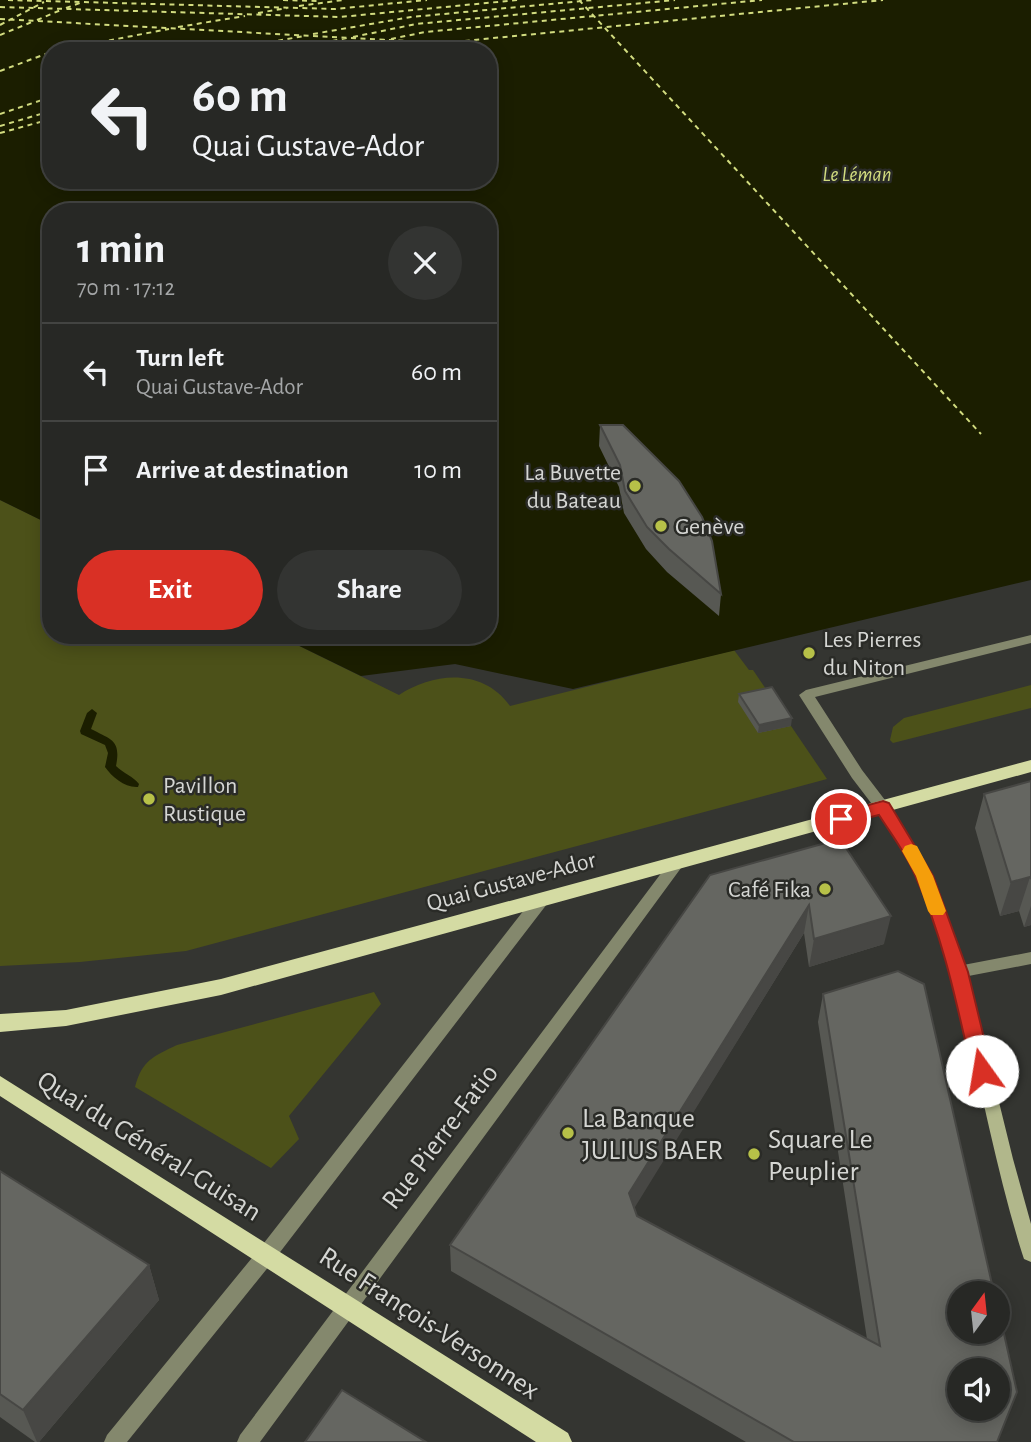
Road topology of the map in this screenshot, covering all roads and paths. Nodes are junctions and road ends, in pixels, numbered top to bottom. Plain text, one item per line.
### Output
1 (1031, 639) edge
2 (1031, 766) edge
3 (883, 807) junction
4 (676, 863) junction
5 (541, 900) junction
6 (1031, 958) edge
7 (958, 972) junction
8 (0, 1023) edge
9 (0, 1085) edge
10 (1031, 1253) edge
11 (267, 1254) junction
12 (347, 1306) junction
13 (114, 1442) edge
14 (247, 1442) edge
15 (559, 1442) edge

1 - 3 street
2 - 3 main road, Quai Gustave-Ador
3 - 4 main road, Quai Gustave-Ador
3 - 7 main road
4 - 5 main road, Quai Gustave-Ador
4 - 12 street, Rue Pierre-Fatio
5 - 8 main road, Quai Gustave-Ador
5 - 11 street
6 - 7 street
7 - 10 main road
9 - 11 main road, Quai du Général-Guisan
11 - 12 main road, Rue François-Versonnex
11 - 13 street
12 - 14 street, Rue Pierre-Fatio
12 - 15 main road, Rue François-Versonnex

